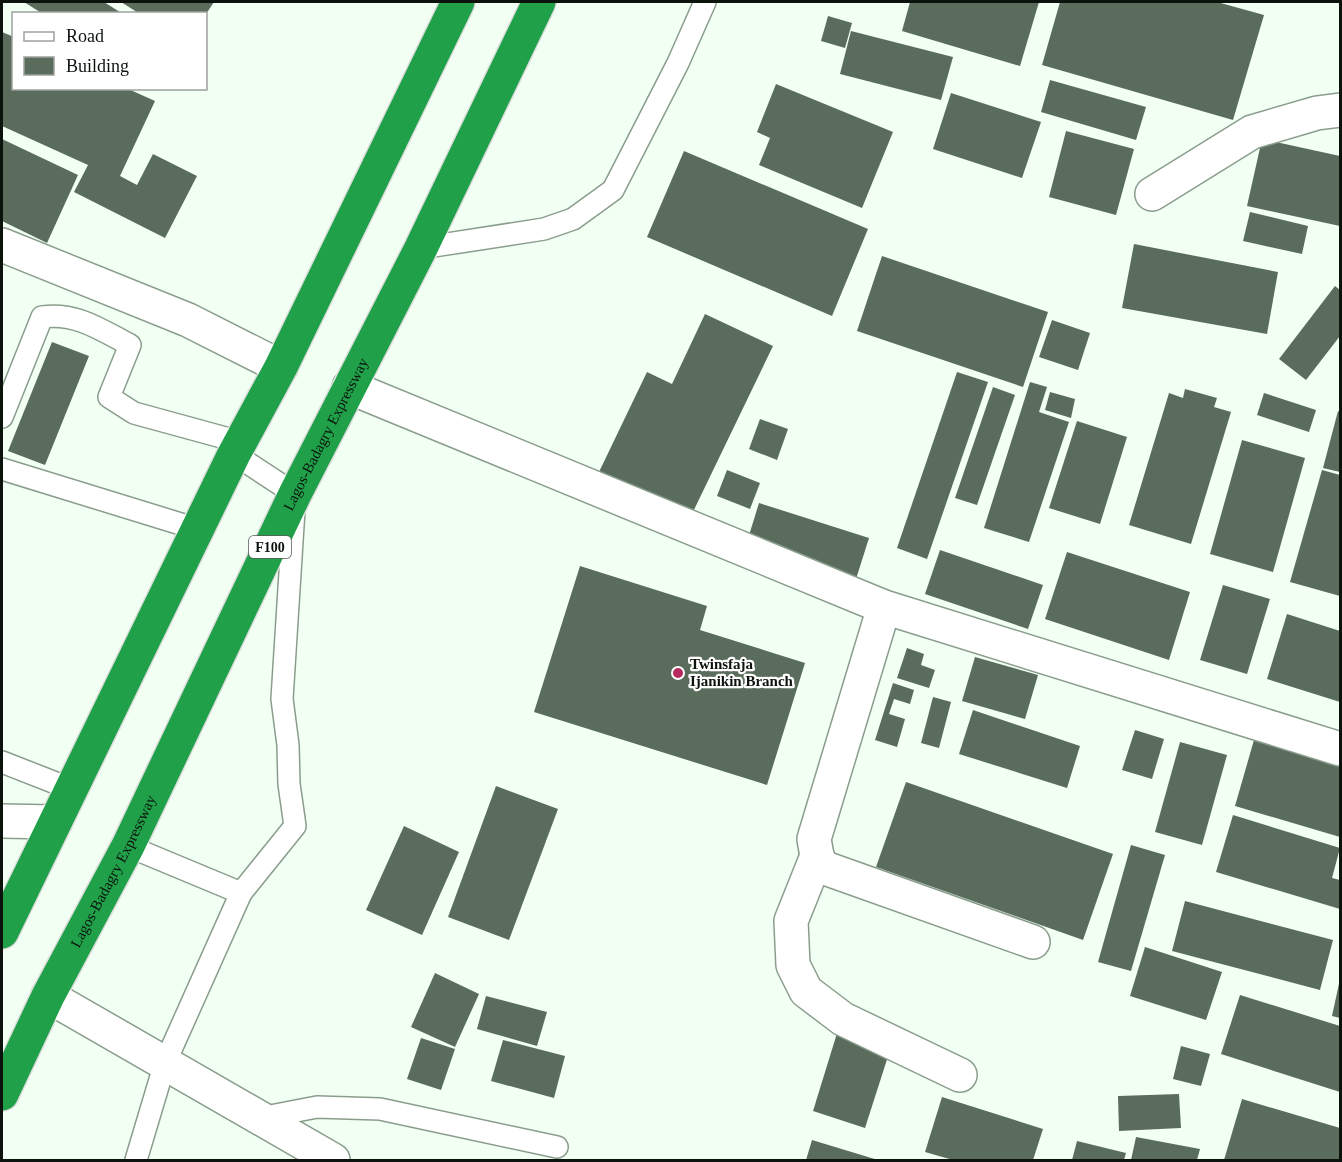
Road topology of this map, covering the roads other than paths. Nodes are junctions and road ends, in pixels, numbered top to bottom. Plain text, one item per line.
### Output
1 (458, 2) edge
2 (539, 2) edge
3 (705, 2) edge
4 (1341, 110) edge
5 (1152, 195) dead end
6 (2, 245) edge
7 (421, 248) junction
8 (281, 367) junction
9 (349, 387) junction
10 (2, 417) edge
11 (237, 448) junction
12 (2, 469) edge
13 (296, 494) junction
14 (197, 529) junction
15 (884, 607) junction
16 (1341, 748) edge
17 (2, 762) edge
18 (70, 789) junction
19 (2, 821) edge
20 (55, 822) junction
21 (128, 846) junction
22 (817, 856) junction
23 (242, 893) junction
24 (2, 932) edge
25 (1033, 942) dead end
26 (48, 996) junction
27 (165, 1063) junction
28 (960, 1075) dead end
29 (2, 1094) edge
30 (260, 1118) junction
31 (557, 1147) dead end
32 (136, 1161) edge
33 (333, 1161) edge

1 - 8 highway
2 - 7 highway, Lagos-Badagry Expressway / F100
3 - 7 lane
4 - 5 street
6 - 8 street
7 - 9 highway, Lagos-Badagry Expressway / F100
8 - 11 highway
9 - 13 highway, Lagos-Badagry Expressway / F100
9 - 15 street
10 - 11 lane
11 - 13 lane
11 - 14 highway
12 - 14 lane
13 - 21 highway, Lagos-Badagry Expressway / F100
13 - 23 lane
14 - 18 highway
15 - 16 street
15 - 22 street
17 - 18 lane
18 - 20 highway
19 - 20 street
20 - 24 highway
21 - 23 lane
21 - 26 highway, Lagos-Badagry Expressway / F100
22 - 25 street
22 - 28 street
23 - 27 lane
26 - 27 street
26 - 29 highway, Lagos-Badagry Expressway / F100
27 - 30 street
27 - 32 lane
30 - 31 lane
30 - 33 street

